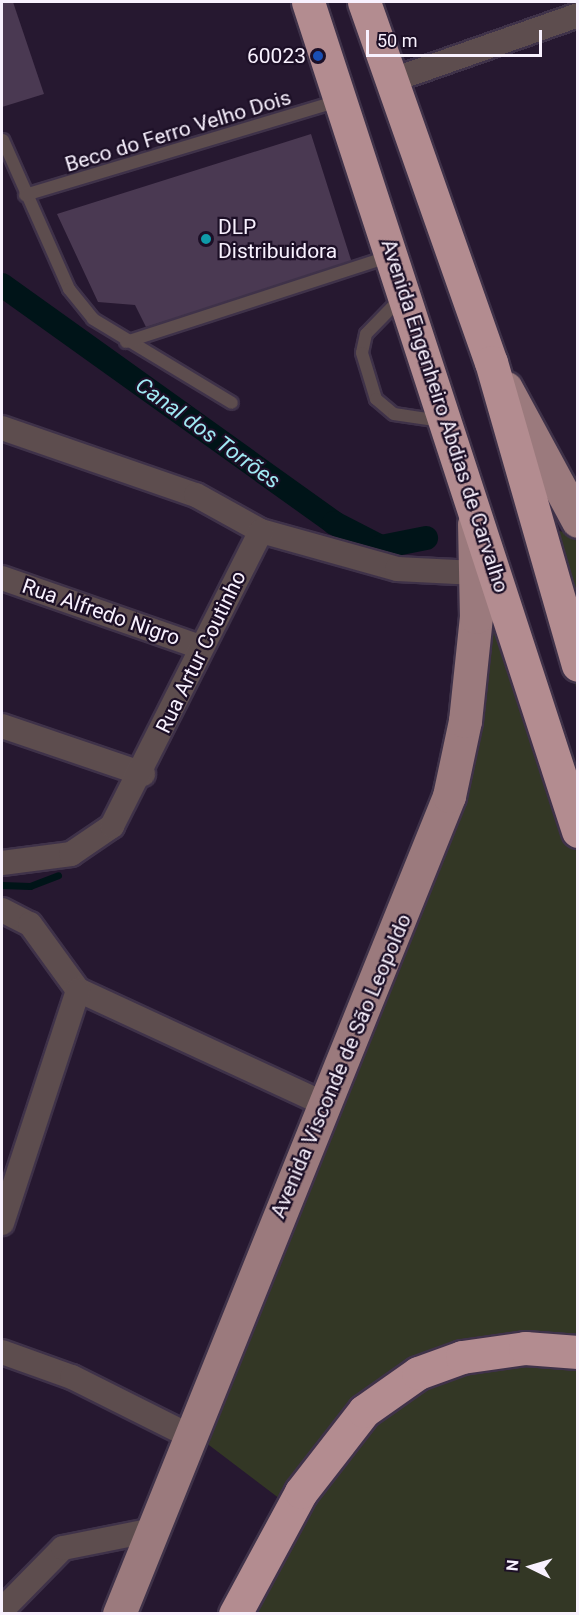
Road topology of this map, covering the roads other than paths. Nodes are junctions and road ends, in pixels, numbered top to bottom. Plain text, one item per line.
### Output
1 (308, 2) edge
2 (364, 2) edge
3 (578, 15) edge
4 (390, 81) junction
5 (341, 101) junction
6 (3, 140) edge
7 (25, 195) junction
8 (392, 255) junction
9 (406, 293) junction
10 (126, 342) junction
11 (492, 362) junction
12 (232, 404) dead end
13 (448, 422) junction
14 (2, 428) edge
15 (473, 499) junction
16 (578, 521) edge
17 (261, 531) junction
18 (476, 573) junction
19 (2, 578) edge
20 (200, 647) junction
21 (578, 664) edge
22 (2, 726) edge
23 (143, 774) junction
24 (578, 831) edge
25 (2, 863) edge
26 (2, 910) edge
27 (78, 990) junction
28 (323, 1102) junction
29 (3, 1211) edge
30 (2, 1352) edge
31 (578, 1352) edge
32 (189, 1435) junction
33 (153, 1530) junction
34 (2, 1610) edge
35 (119, 1614) edge
36 (235, 1614) edge

1 - 5 highway, Avenida Engenheiro Abdias de Carvalho
2 - 4 highway
3 - 4 street
4 - 11 highway
5 - 7 lane, Beco do Ferro Velho Dois
5 - 8 highway, Avenida Engenheiro Abdias de Carvalho
6 - 7 lane
7 - 10 lane
8 - 9 highway, Avenida Engenheiro Abdias de Carvalho
8 - 10 lane
9 - 13 highway, Avenida Engenheiro Abdias de Carvalho
9 - 13 lane
10 - 12 lane
11 - 16 main road
11 - 21 highway
13 - 15 highway, Avenida Engenheiro Abdias de Carvalho
14 - 17 street
15 - 18 main road, Avenida Visconde de São Leopoldo
15 - 24 highway, Avenida Engenheiro Abdias de Carvalho
17 - 18 street
17 - 20 street, Rua Artur Coutinho
18 - 28 main road, Avenida Visconde de São Leopoldo
19 - 20 street, Rua Alfredo Nigro
20 - 23 street, Rua Artur Coutinho
22 - 23 street
23 - 25 street, Rua Artur Coutinho
26 - 27 street
27 - 28 street
27 - 29 street
28 - 32 main road, Avenida Visconde de São Leopoldo
30 - 32 street
31 - 36 highway
32 - 33 main road, Avenida Visconde de São Leopoldo
33 - 34 street
33 - 35 main road, Avenida Visconde de São Leopoldo

